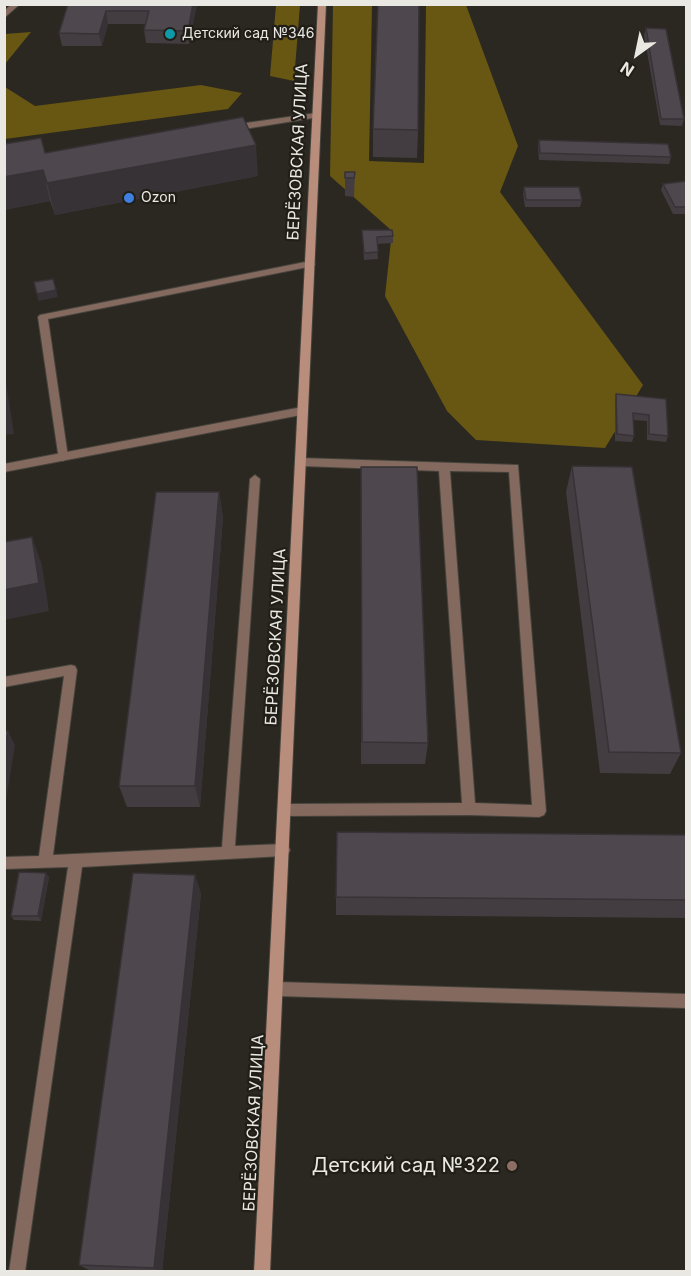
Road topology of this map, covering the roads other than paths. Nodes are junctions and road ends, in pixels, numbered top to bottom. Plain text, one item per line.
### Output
1 (17, 4) edge
2 (322, 4) edge
3 (4, 16) edge
4 (316, 115) junction
5 (224, 129) edge
6 (310, 264) junction
7 (302, 411) junction
8 (63, 457) junction
9 (301, 462) junction
10 (444, 467) junction
11 (4, 468) edge
12 (255, 479) dead end
13 (4, 682) edge
14 (469, 809) junction
15 (285, 810) junction
16 (283, 850) junction
17 (228, 853) junction
18 (45, 862) junction
19 (76, 862) junction
20 (4, 863) edge
21 (277, 989) junction
22 (687, 1000) edge
23 (17, 1272) edge
24 (262, 1272) edge

1 - 3 street
2 - 4 street, БЕРЁЗОВСКАЯ УЛИЦА
4 - 5 street
4 - 6 street, БЕРЁЗОВСКАЯ УЛИЦА
6 - 7 street, БЕРЁЗОВСКАЯ УЛИЦА
6 - 8 street
7 - 8 street
7 - 9 street, БЕРЁЗОВСКАЯ УЛИЦА
8 - 11 street
9 - 10 street
9 - 15 street, БЕРЁЗОВСКАЯ УЛИЦА
10 - 14 street
10 - 14 street
12 - 17 street
13 - 18 street
14 - 15 street
15 - 16 street, БЕРЁЗОВСКАЯ УЛИЦА
16 - 17 street
16 - 21 street, БЕРЁЗОВСКАЯ УЛИЦА
17 - 19 street
18 - 19 street
18 - 20 street
19 - 23 street
21 - 22 street
21 - 24 street, БЕРЁЗОВСКАЯ УЛИЦА

